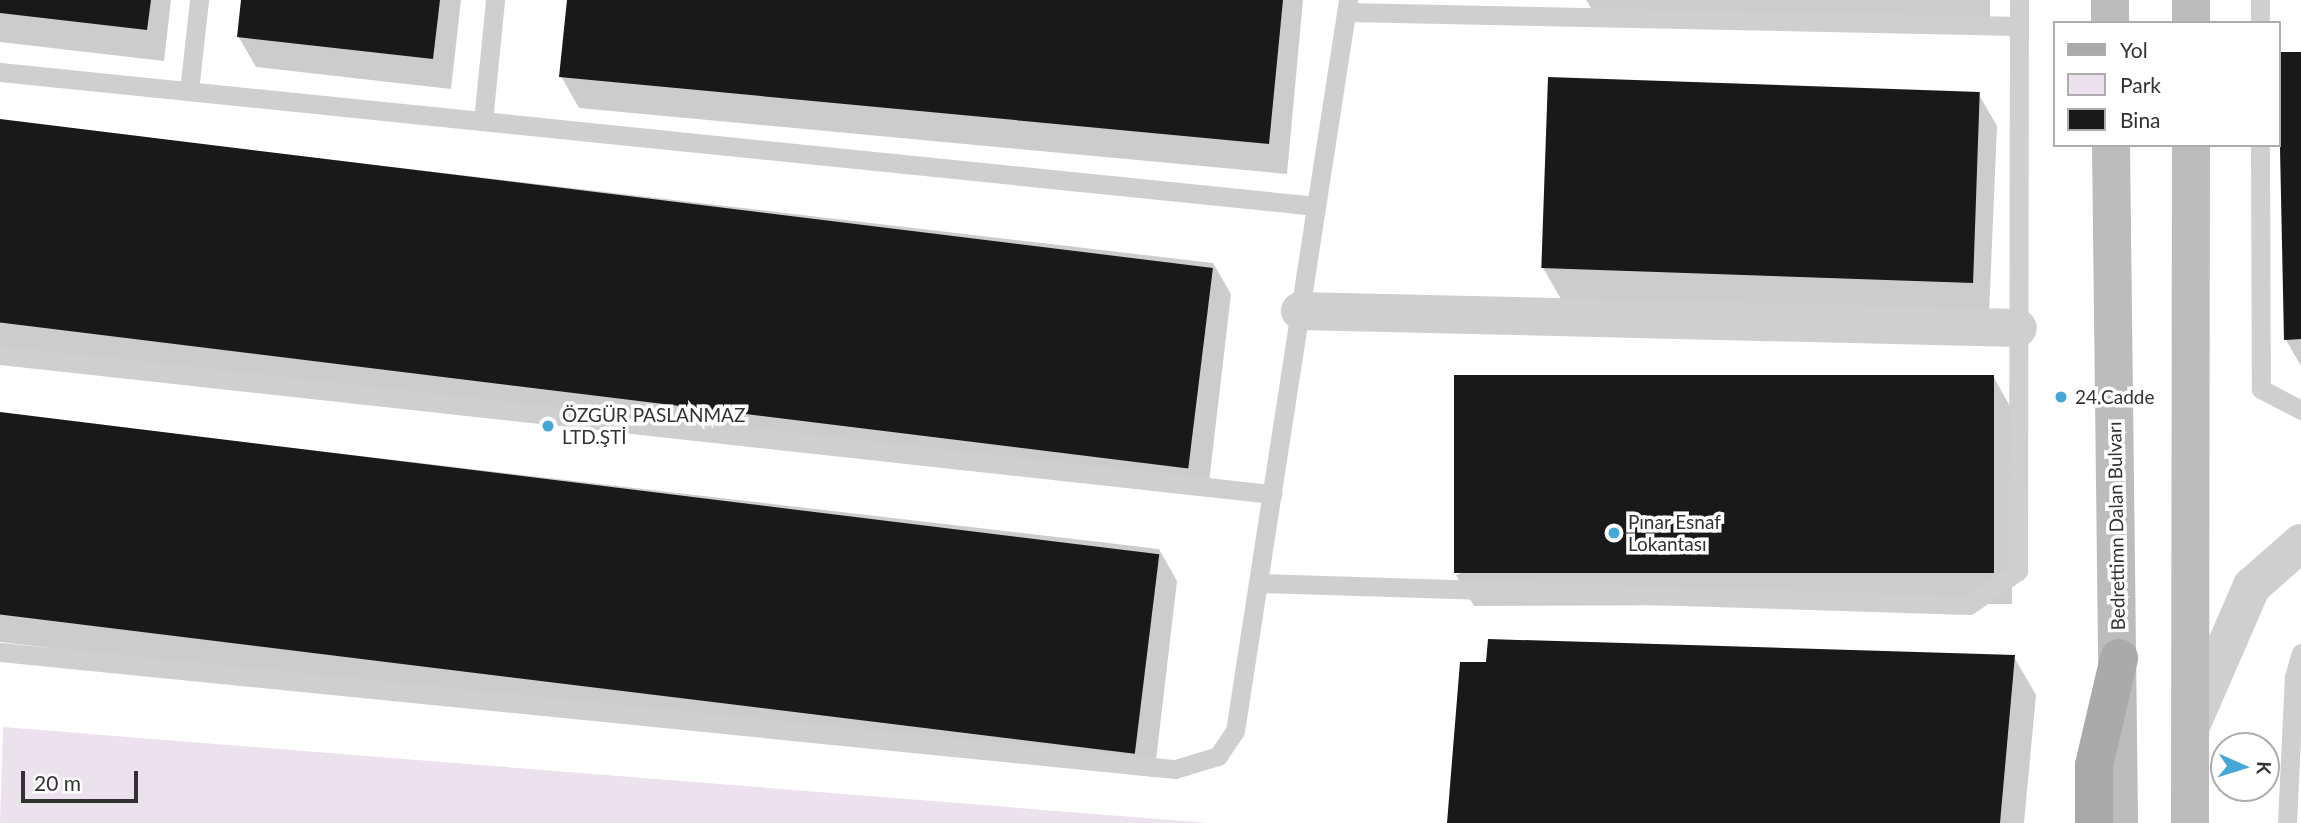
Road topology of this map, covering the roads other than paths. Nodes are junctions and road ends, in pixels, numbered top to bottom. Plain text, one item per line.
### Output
1 (199, 0) edge
2 (495, 0) edge
3 (2019, 0) edge
4 (2110, 0) edge
5 (2190, 0) edge
6 (2260, 0) edge
7 (1348, 6) edge
8 (2110, 21) edge
9 (2191, 21) edge
10 (2260, 21) edge
11 (2019, 26) junction
12 (0, 72) edge
13 (189, 91) junction
14 (483, 121) junction
15 (2111, 147) edge
16 (2191, 147) edge
17 (2260, 147) edge
18 (1316, 206) junction
19 (1300, 311) junction
20 (2018, 328) junction
21 (0, 355) edge
22 (2301, 410) edge
23 (1272, 494) junction
24 (2301, 543) edge
25 (1258, 583) junction
26 (0, 652) edge
27 (2301, 653) edge
28 (2119, 658) junction
29 (2191, 726) junction
30 (2094, 823) edge
31 (2119, 823) edge
32 (2190, 823) edge
33 (2287, 823) edge

1 - 13 lane
2 - 14 lane
3 - 11 lane
4 - 8 main road
5 - 9 main road
6 - 10 lane
7 - 11 lane
7 - 18 lane
11 - 20 lane
12 - 13 lane
13 - 14 lane
14 - 18 lane
15 - 28 main road, Bedrettimn Dalan Bulvarı
16 - 29 main road
17 - 22 lane
18 - 19 lane
19 - 20 street
19 - 23 lane
20 - 25 lane
21 - 23 lane
23 - 25 lane
24 - 29 street
25 - 26 lane
27 - 33 lane
28 - 30 main road
28 - 31 main road, Bedrettimn Dalan Bulvarı
29 - 32 main road

